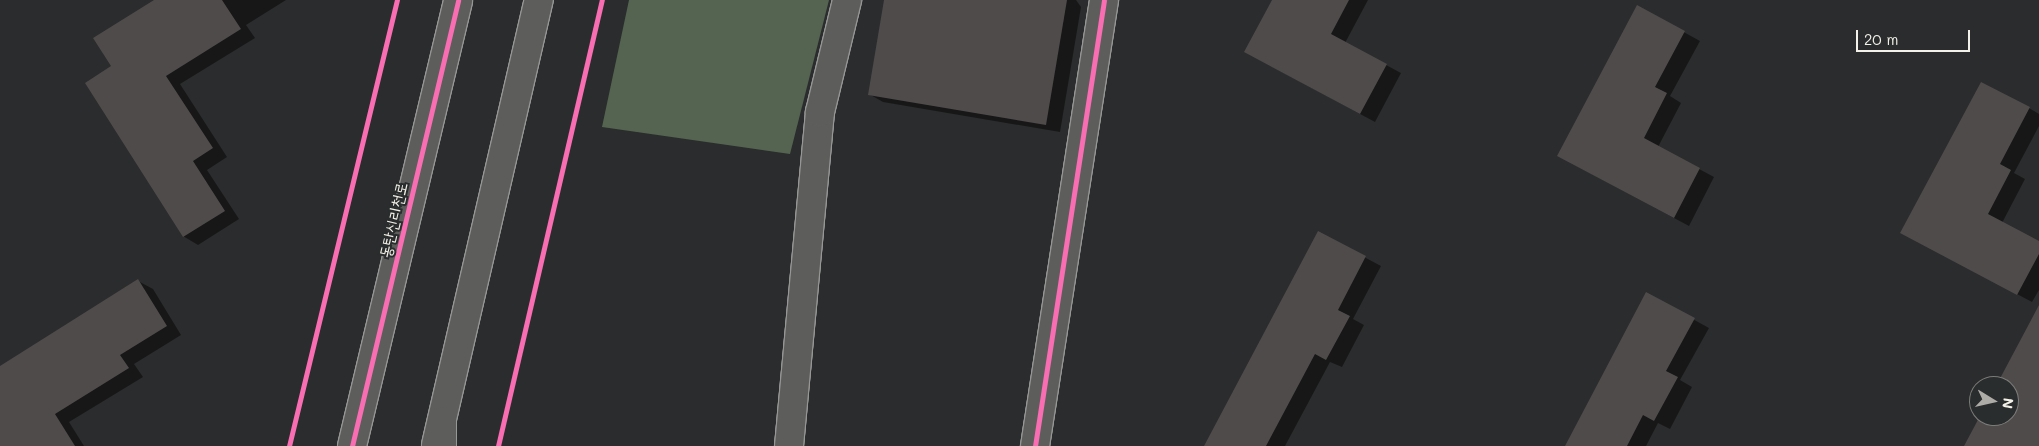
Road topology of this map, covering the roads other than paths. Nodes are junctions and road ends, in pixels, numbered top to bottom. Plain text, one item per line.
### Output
1 (458, 0) edge
2 (539, 0) edge
3 (847, 0) edge
4 (1104, 0) edge
5 (440, 438) edge
6 (352, 446) edge
7 (789, 446) edge
8 (1035, 446) edge

1 - 6 street, 동탄신리천로
2 - 5 street
3 - 7 street
4 - 8 street

